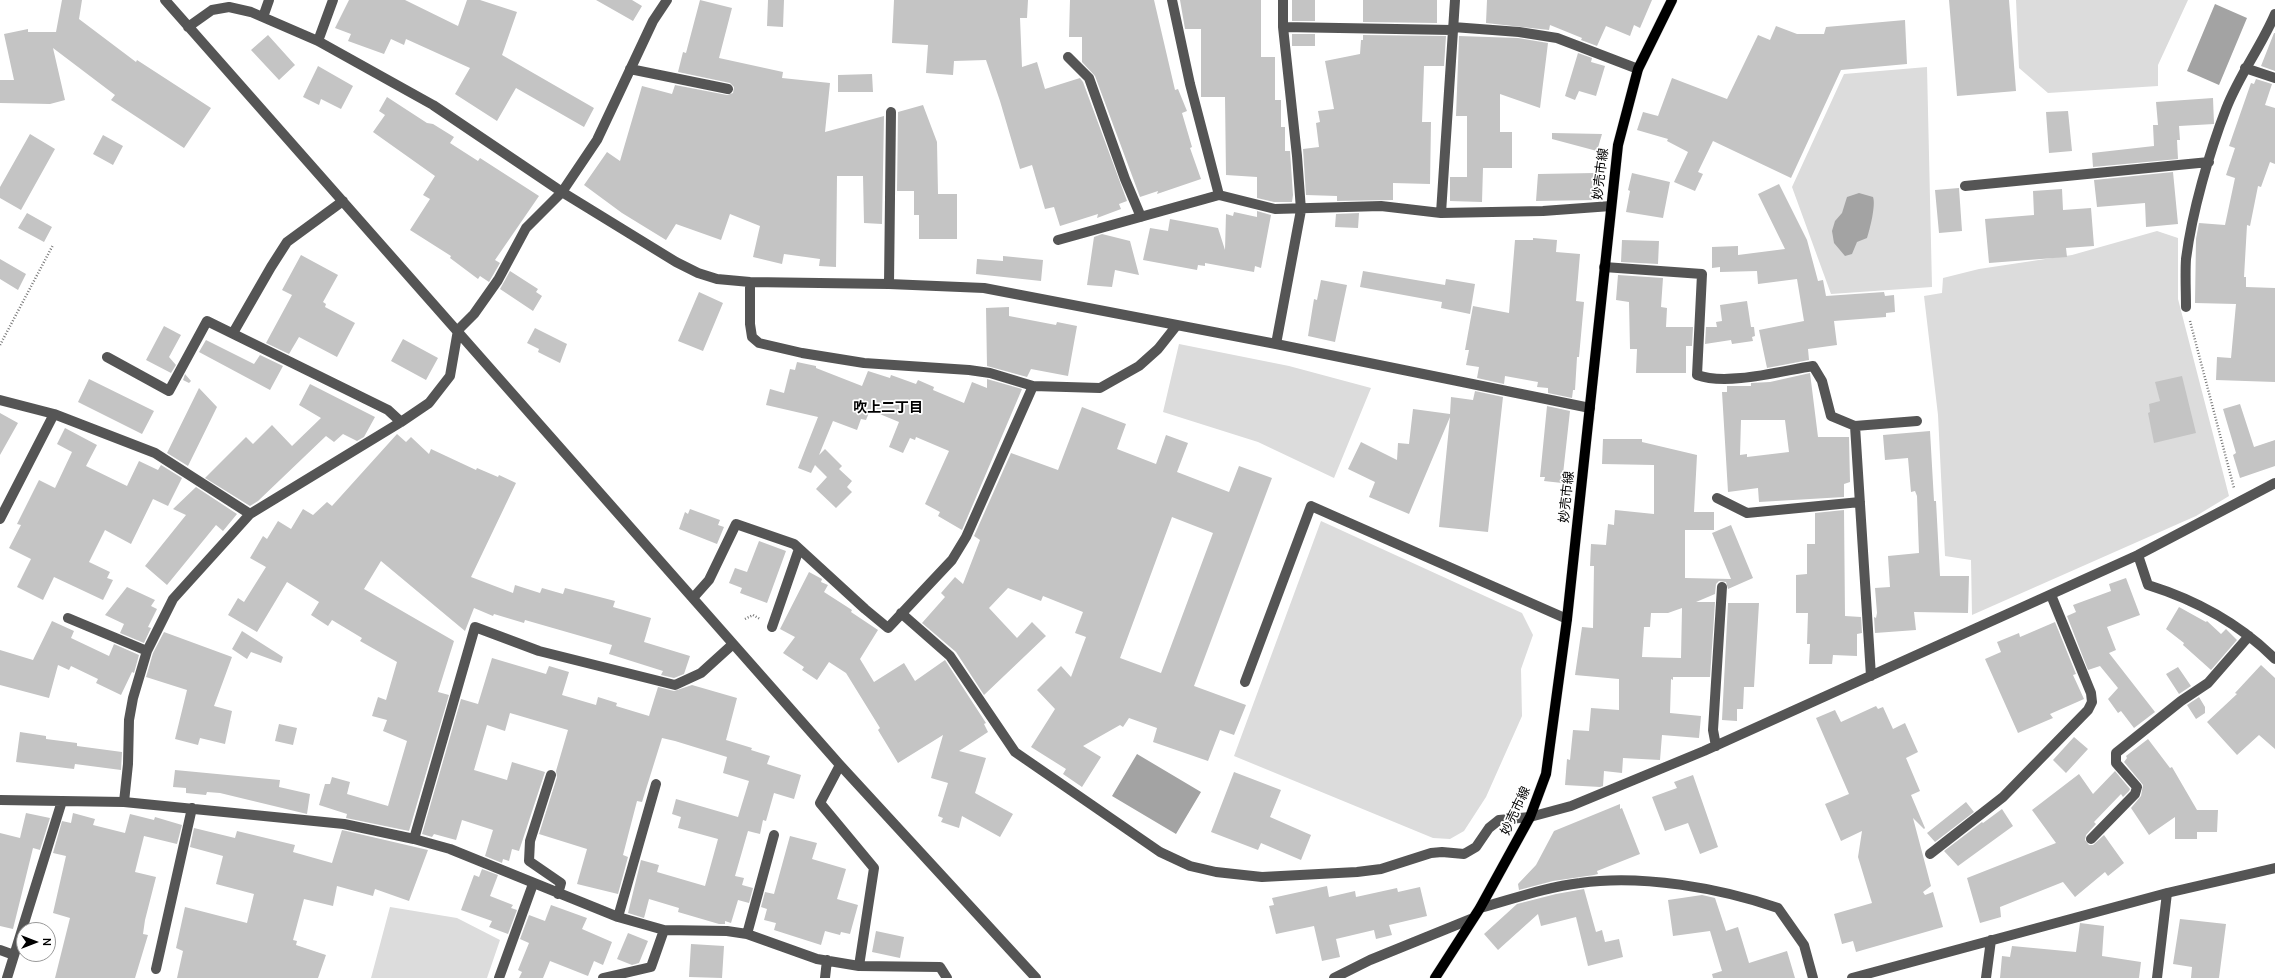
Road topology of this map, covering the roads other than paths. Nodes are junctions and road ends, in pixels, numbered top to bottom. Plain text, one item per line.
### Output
1 (165, 0) edge
2 (269, 0) edge
3 (333, 0) edge
4 (668, 0) edge
5 (1172, 0) edge
6 (1283, 0) edge
7 (1455, 0) edge
8 (1672, 0) edge
9 (2275, 14) edge
10 (263, 17) junction
11 (188, 27) junction
12 (1283, 27) junction
13 (1453, 28) junction
14 (318, 41) junction
15 (1068, 57) dead end
16 (2245, 68) junction
17 (630, 69) junction
18 (1638, 69) junction
19 (2275, 78) edge
20 (728, 89) dead end
21 (891, 112) dead end
22 (2209, 162) junction
23 (1965, 186) dead end
24 (562, 192) junction
25 (1219, 195) junction
26 (343, 201) junction
27 (1611, 206) junction
28 (1301, 210) junction
29 (1441, 212) junction
30 (1141, 217) junction
31 (1058, 240) dead end
32 (1604, 267) junction
33 (750, 282) junction
34 (889, 284) junction
35 (2186, 307) road end
36 (1177, 325) junction
37 (458, 330) junction
38 (233, 333) junction
39 (1276, 344) junction
40 (107, 357) dead end
41 (1033, 386) junction
42 (0, 400) edge
43 (1590, 408) junction
44 (54, 414) junction
45 (1917, 421) dead end
46 (401, 422) junction
47 (1855, 426) junction
48 (2275, 483) edge
49 (1717, 498) dead end
50 (1860, 502) junction
51 (250, 514) junction
52 (0, 519) edge
53 (799, 549) junction
54 (2138, 555) junction
55 (1722, 587) dead end
56 (2051, 595) junction
57 (693, 598) junction
58 (901, 613) junction
59 (68, 618) dead end
60 (1567, 619) junction
61 (772, 627) dead end
62 (2249, 636) junction
63 (733, 644) junction
64 (146, 651) junction
65 (2275, 659) edge
66 (1871, 676) junction
67 (1245, 682) dead end
68 (1716, 746) junction
69 (840, 765) junction
70 (551, 775) dead end
71 (656, 784) dead end
72 (0, 800) edge
73 (62, 801) junction
74 (124, 802) junction
75 (192, 808) junction
76 (1530, 817) junction
77 (774, 835) dead end
78 (414, 839) junction
79 (2091, 839) dead end
80 (1930, 854) dead end
81 (2275, 868) edge
82 (533, 884) junction
83 (2168, 893) junction
84 (558, 894) junction
85 (1480, 908) junction
86 (618, 917) junction
87 (1471, 919) junction
88 (664, 930) junction
89 (747, 934) junction
90 (1991, 940) junction
91 (0, 950) edge
92 (14, 955) junction
93 (827, 960) junction
94 (859, 966) junction
95 (156, 968) dead end
96 (7, 978) edge
97 (499, 978) edge
98 (603, 978) edge
99 (825, 978) edge
100 (947, 978) edge
101 (1036, 978) edge
102 (1334, 978) edge
103 (1435, 978) edge
104 (1813, 978) edge
105 (1852, 978) edge
106 (1986, 978) edge
107 (2157, 978) edge

1 - 11 street
2 - 10 street
3 - 14 street
4 - 17 street
5 - 25 street
6 - 12 street
7 - 13 street
8 - 18 main road, 妙売市線
9 - 16 street
10 - 11 street
10 - 14 street
11 - 26 street
12 - 13 street
12 - 28 street
13 - 18 street
13 - 29 street
14 - 24 street
15 - 30 street
16 - 19 street
16 - 22 street
17 - 20 street
17 - 24 street
18 - 27 main road, 妙売市線
21 - 34 street
22 - 23 street
22 - 35 street
24 - 33 street
24 - 37 street
25 - 28 street
25 - 30 street
26 - 37 street
26 - 38 street
27 - 29 street
27 - 32 main road, 妙売市線
28 - 29 street
28 - 39 street
30 - 31 street
32 - 43 main road, 妙売市線
32 - 47 street
33 - 34 street
33 - 41 street
34 - 36 street
36 - 39 street
36 - 41 street
37 - 46 street
37 - 57 street
38 - 40 street
38 - 46 street
39 - 43 street
41 - 58 street
42 - 44 street
43 - 60 main road, 妙売市線
44 - 51 street
44 - 52 street
45 - 47 street
46 - 51 street
47 - 50 street
48 - 54 street
49 - 50 street
50 - 66 street
51 - 64 street
53 - 57 street
53 - 58 street
53 - 61 street
54 - 56 street
54 - 62 street
55 - 68 street
56 - 66 street
56 - 80 street
57 - 63 street
58 - 76 street
59 - 64 street
60 - 67 street
60 - 76 main road, 妙売市線
62 - 65 street
62 - 79 street
63 - 69 street
63 - 78 street
64 - 74 street
66 - 68 street
68 - 76 street
69 - 94 street
69 - 101 street
70 - 84 street
71 - 86 street
72 - 73 street
73 - 74 street
73 - 92 street
74 - 75 street
75 - 78 street
75 - 95 street
76 - 85 main road, 妙売市線
77 - 89 street
78 - 82 street
81 - 83 street
82 - 84 street
82 - 97 street
83 - 90 street
83 - 107 street
84 - 86 street
85 - 87 main road, 妙売市線
85 - 104 street
86 - 88 street
87 - 102 street
87 - 103 main road, 妙売市線
88 - 89 street
88 - 98 street
89 - 93 street
90 - 105 street
90 - 106 street
91 - 92 street
92 - 96 street
93 - 94 street
93 - 99 street
94 - 100 street

